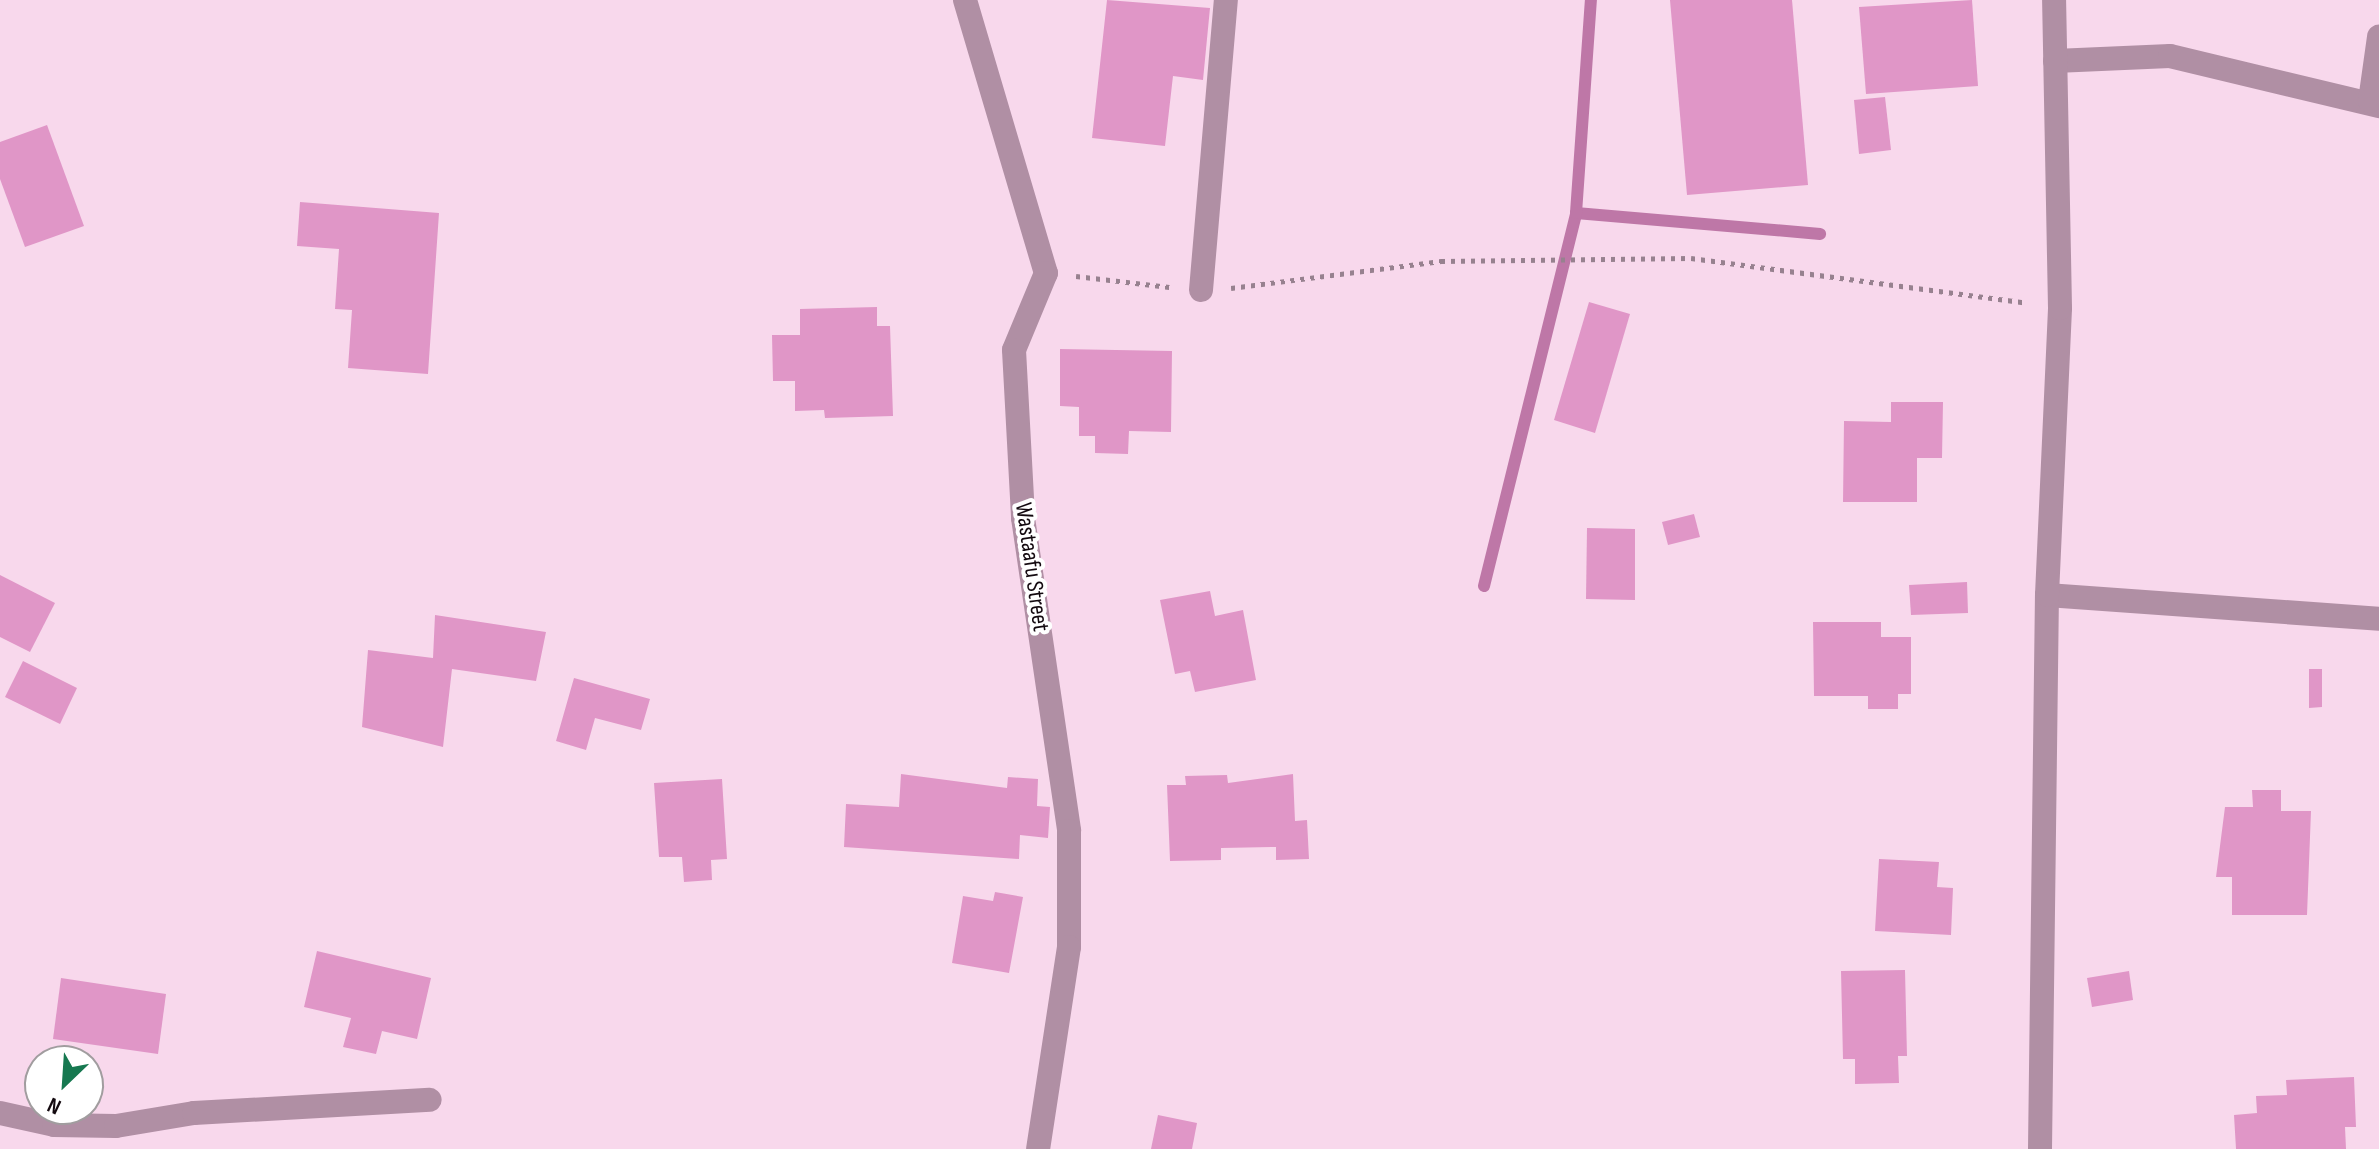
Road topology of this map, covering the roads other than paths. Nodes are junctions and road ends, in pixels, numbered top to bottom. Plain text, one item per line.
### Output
1 (965, 0) edge
2 (1226, 0) edge
3 (2054, 0) edge
4 (2379, 37) edge
5 (2055, 61) junction
6 (2374, 103) edge
7 (1201, 290) road end
8 (2047, 595) junction
9 (2379, 619) edge
10 (430, 1100) dead end
11 (0, 1113) edge
12 (1038, 1149) edge
13 (2040, 1149) edge

1 - 12 street, Wastaafu Street
2 - 7 street
3 - 5 street
4 - 6 street
5 - 6 street
5 - 8 street
8 - 9 street
8 - 13 street
10 - 11 street

